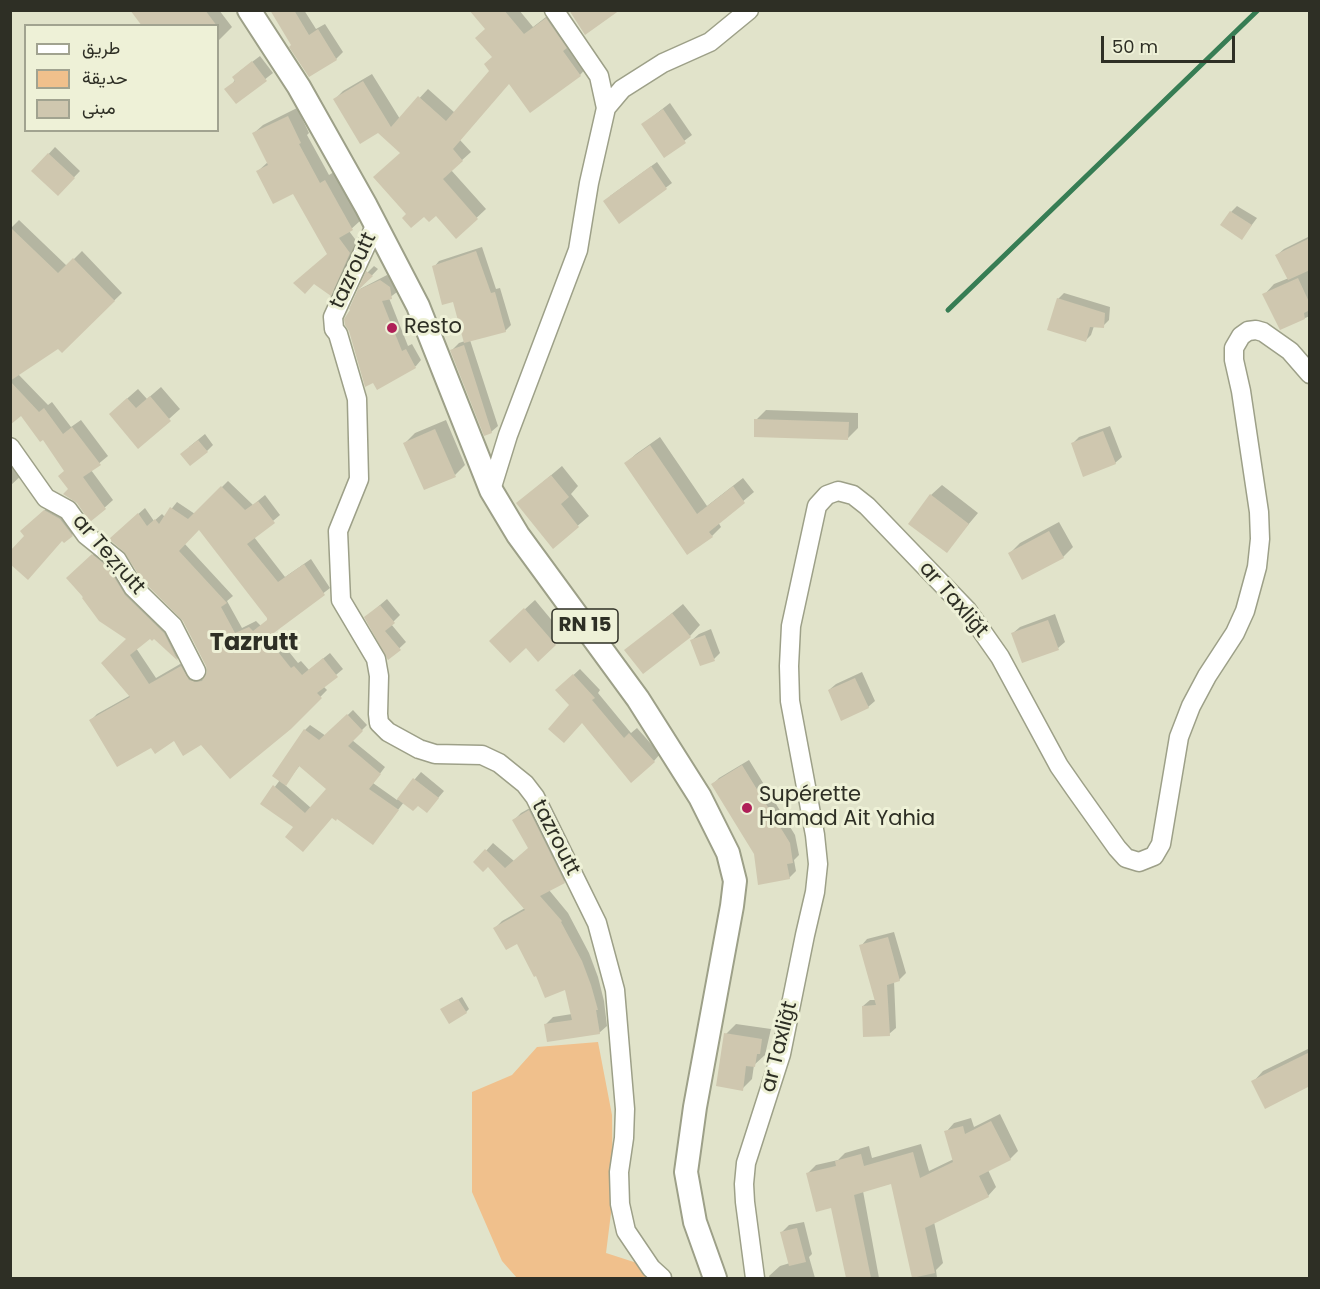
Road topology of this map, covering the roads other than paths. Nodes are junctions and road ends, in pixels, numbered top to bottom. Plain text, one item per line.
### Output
1 (249, 10) edge
2 (554, 10) edge
3 (749, 10) edge
4 (606, 108) junction
5 (376, 224) junction
6 (1310, 374) edge
7 (10, 447) edge
8 (491, 490) junction
9 (196, 671) dead end
10 (662, 1278) edge
11 (715, 1278) edge
12 (755, 1278) edge

1 - 5 main road, RN 15
2 - 4 street
3 - 4 street
4 - 8 street
5 - 8 main road, RN 15
5 - 10 street, tazroutt
6 - 12 street, ar Taxliǧt
7 - 9 street, ar Teẓṛutt
8 - 11 main road, RN 15

